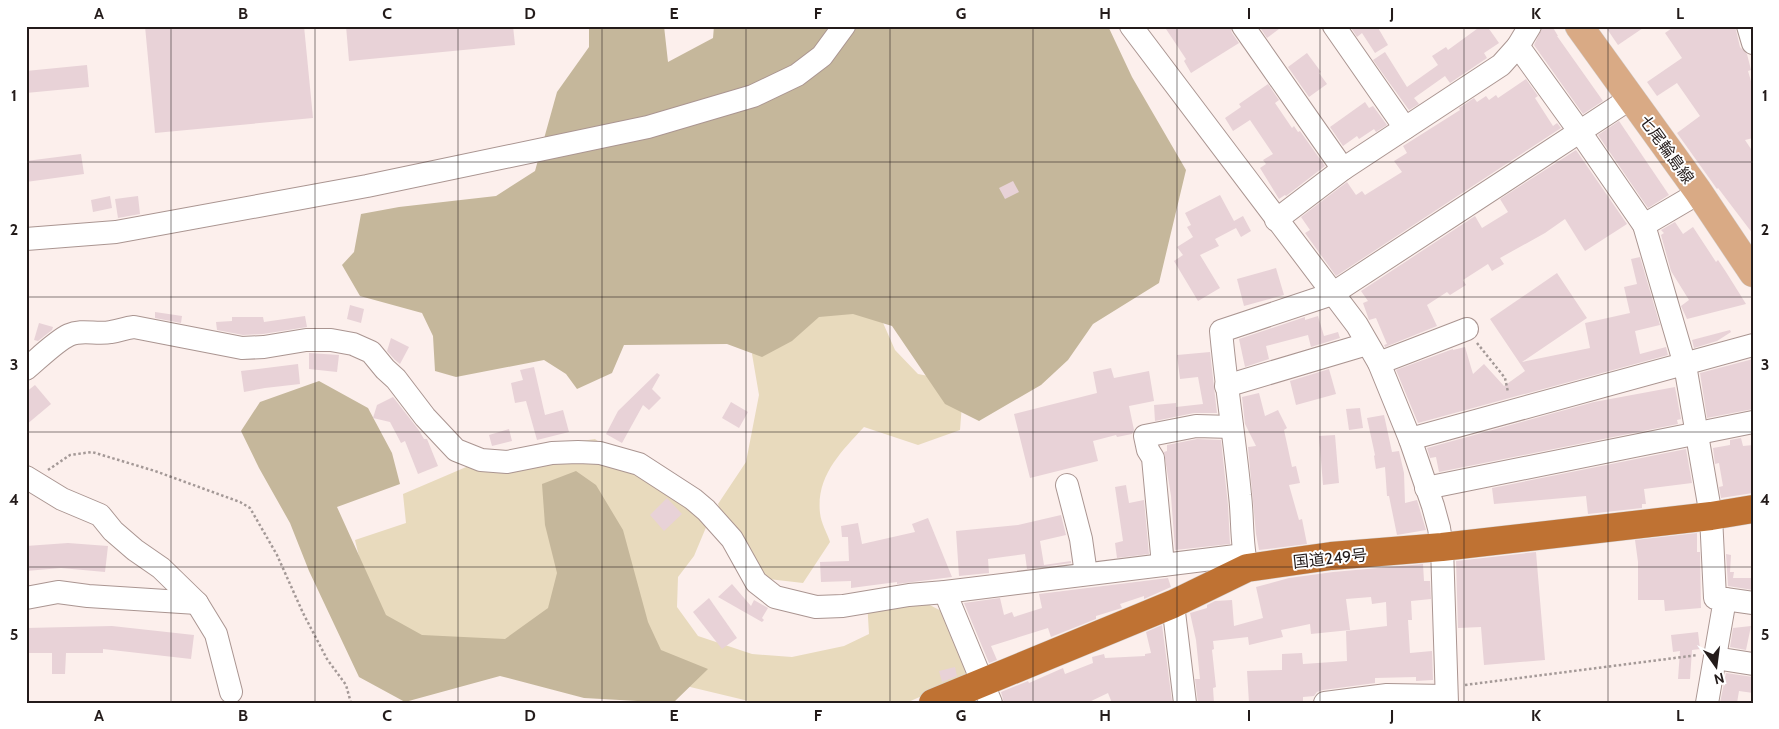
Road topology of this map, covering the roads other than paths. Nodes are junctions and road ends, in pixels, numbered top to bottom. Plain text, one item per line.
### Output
1 (844, 26) edge
2 (1131, 26) edge
3 (1243, 26) edge
4 (1334, 26) edge
5 (1530, 26) edge
6 (1579, 26) edge
7 (1748, 26) edge
8 (1753, 43) edge
9 (1518, 46) junction
10 (1631, 98) junction
11 (1404, 128) junction
12 (1580, 132) junction
13 (1343, 169) junction
14 (1698, 191) junction
15 (1276, 220) junction
16 (1644, 226) junction
17 (26, 239) edge
18 (1753, 273) edge
19 (1332, 294) junction
20 (1467, 329) road end
21 (1367, 344) junction
22 (1753, 345) edge
23 (1379, 363) junction
24 (1685, 365) junction
25 (26, 369) edge
26 (1226, 386) junction
27 (1753, 422) edge
28 (1232, 427) junction
29 (1696, 433) junction
30 (1410, 439) junction
31 (29, 479) edge
32 (1067, 484) dead end
33 (1426, 488) junction
34 (1753, 509) edge
35 (1711, 516) junction
36 (1442, 547) junction
37 (1245, 562) junction
38 (1163, 565) junction
39 (1086, 574) junction
40 (945, 592) junction
41 (26, 598) edge
42 (1725, 600) junction
43 (1753, 603) edge
44 (197, 604) junction
45 (1173, 604) junction
46 (1716, 656) junction
47 (1753, 664) edge
48 (231, 692) dead end
49 (987, 692) edge
50 (1446, 695) edge
51 (933, 703) edge
52 (1185, 703) edge
53 (1328, 703) edge
54 (1706, 703) edge

1 - 17 street
2 - 15 street
3 - 13 street
4 - 11 street
5 - 9 street
6 - 10 main road, 七尾輪島線
7 - 8 street
9 - 11 street
9 - 12 street
10 - 12 street
10 - 14 main road, 七尾輪島線
11 - 13 street
12 - 16 street
12 - 19 street
13 - 15 street
14 - 16 street
14 - 18 main road, 七尾輪島線
15 - 19 street
16 - 24 street
19 - 21 street
19 - 26 street
20 - 23 street
21 - 23 street
21 - 26 street
22 - 24 street
23 - 30 street
24 - 29 street
24 - 30 street
25 - 40 street
26 - 28 street
27 - 29 street
28 - 37 street
28 - 38 street
29 - 33 street
29 - 35 street
30 - 33 street
31 - 44 street
32 - 39 street
33 - 36 street
34 - 35 highway, 国道249号
35 - 36 highway, 国道249号
35 - 42 street
36 - 37 highway, 国道249号
36 - 50 street
37 - 38 street
37 - 45 highway, 国道249号
38 - 39 street
39 - 40 street
40 - 49 street
41 - 44 street
42 - 43 street
42 - 46 street
44 - 48 street
45 - 49 highway, 国道249号
45 - 52 street
46 - 47 street
46 - 54 street
49 - 51 highway, 国道249号
50 - 53 street

